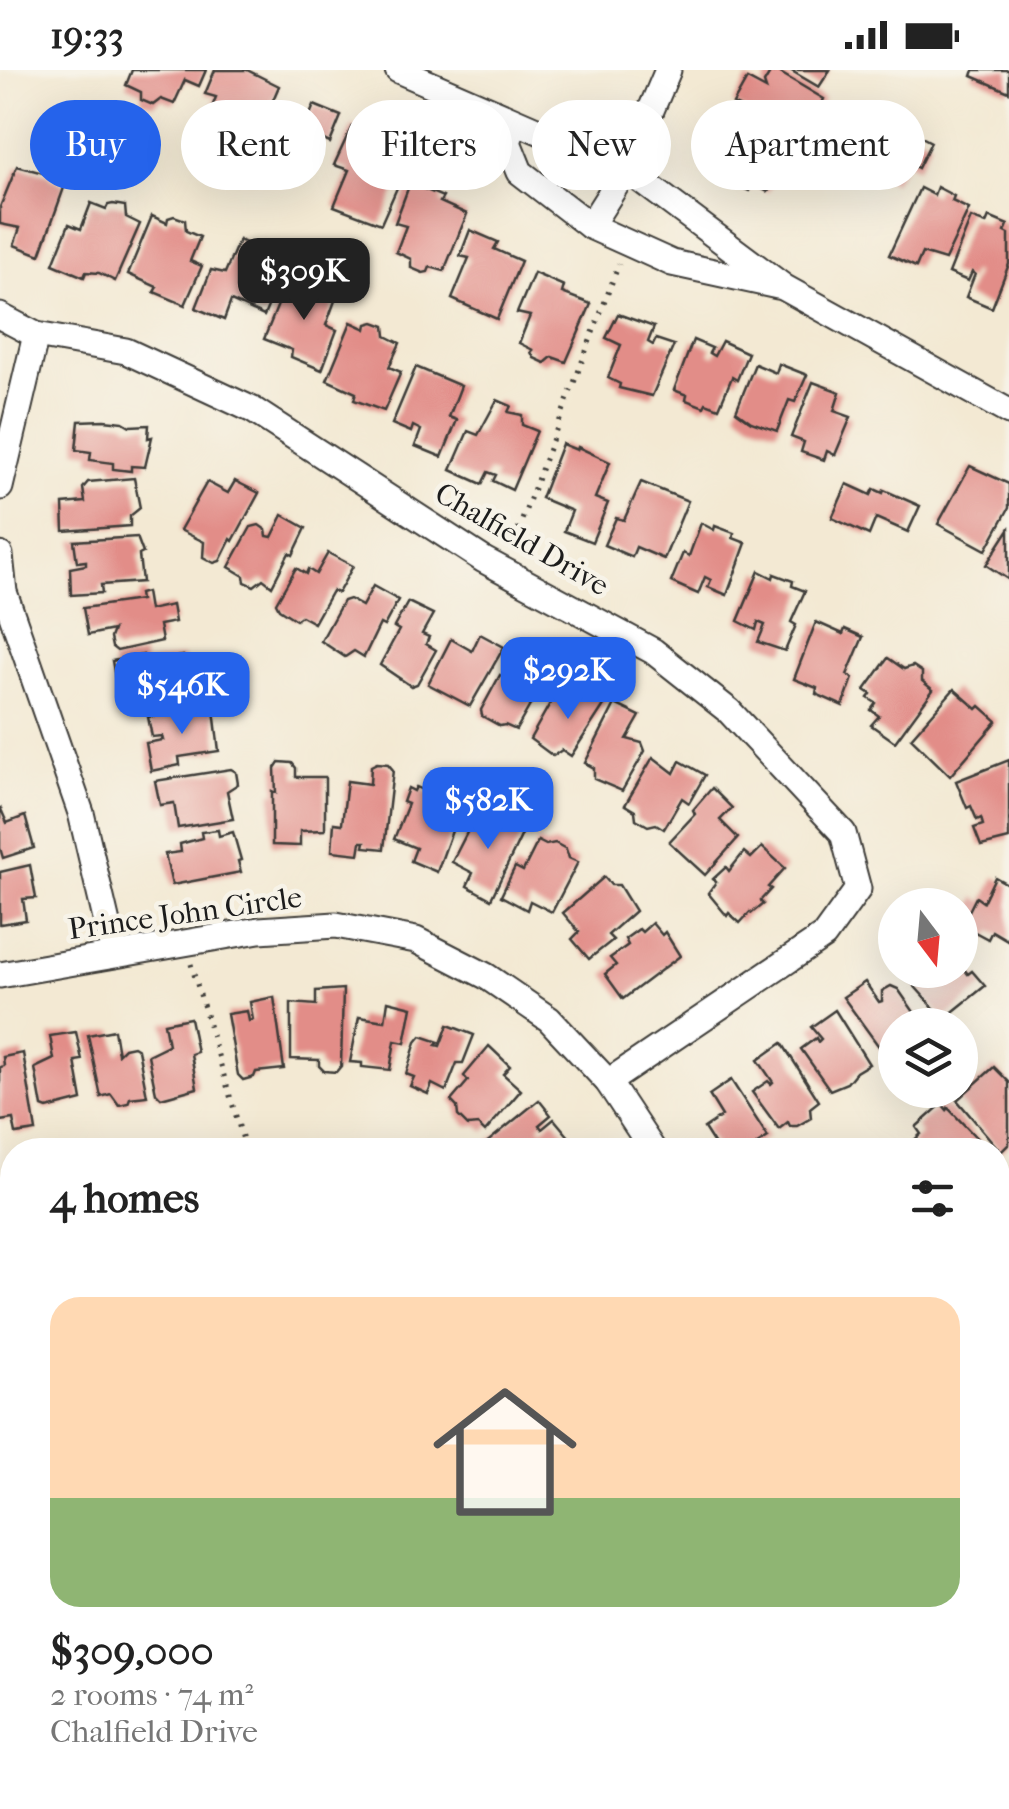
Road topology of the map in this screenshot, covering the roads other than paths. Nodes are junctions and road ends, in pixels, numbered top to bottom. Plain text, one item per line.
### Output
1 (398, 70) edge
2 (668, 70) edge
3 (655, 100) edge
4 (515, 122) junction
5 (532, 129) edge
6 (613, 190) edge
7 (653, 190) edge
8 (590, 226) junction
9 (785, 288) junction
10 (0, 316) edge
11 (36, 335) junction
12 (1009, 412) edge
13 (0, 487) edge
14 (0, 555) edge
15 (114, 953) junction
16 (0, 975) edge
17 (608, 1082) junction
18 (645, 1138) edge

1 - 4 street
2 - 3 street
4 - 5 street
4 - 8 street
6 - 8 street
7 - 9 street
8 - 9 street
9 - 12 street
10 - 11 street, Chalfield Drive
11 - 13 street
11 - 17 street, Chalfield Drive
14 - 15 street
15 - 16 street, Prince John Circle
15 - 17 street, Prince John Circle
17 - 18 street, Prince John Circle

